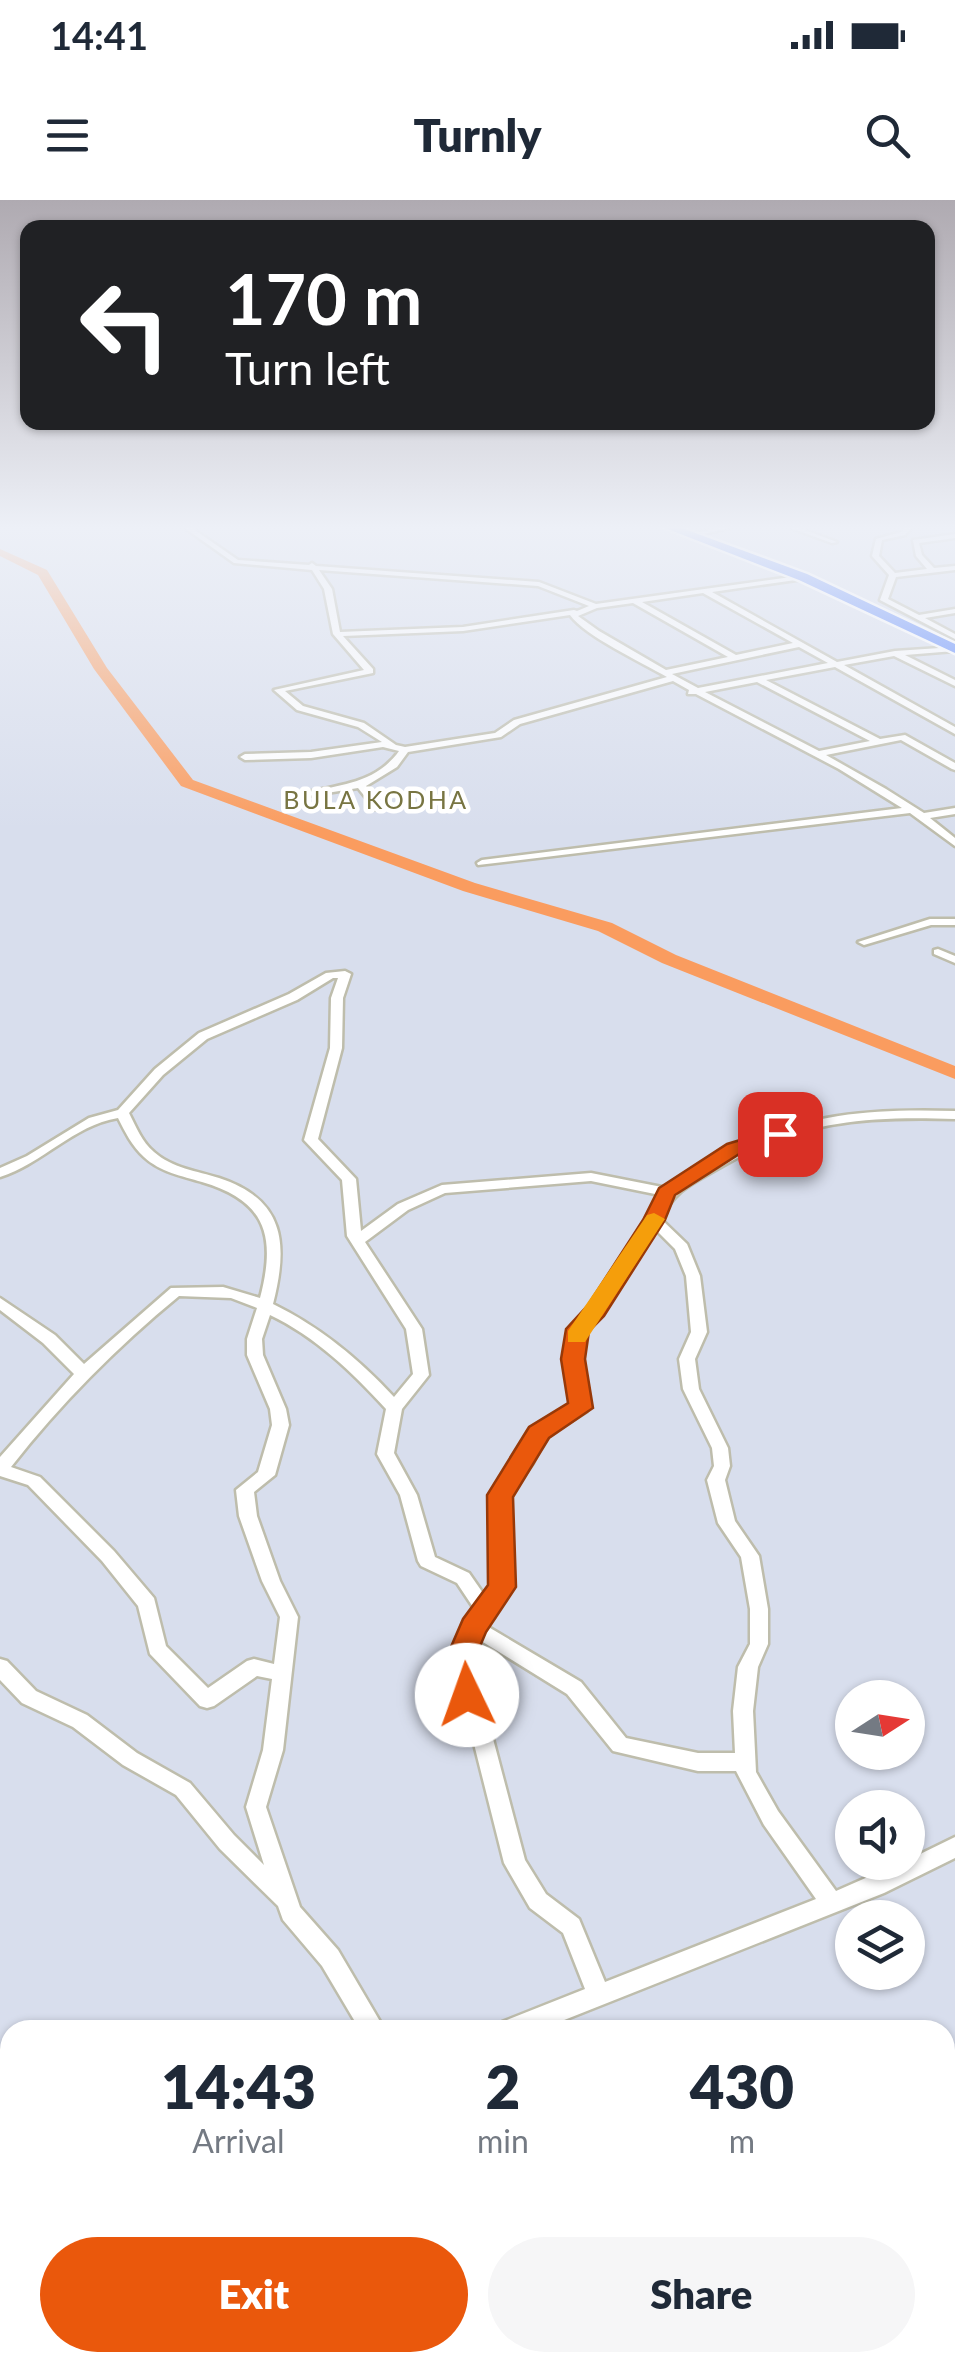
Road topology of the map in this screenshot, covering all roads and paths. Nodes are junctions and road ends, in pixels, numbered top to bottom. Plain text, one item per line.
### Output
1 (336, 627) edge
2 (471, 627) edge
3 (589, 627) edge
4 (680, 627) edge
5 (767, 627) edge
6 (915, 627) edge
7 (931, 627) edge
8 (337, 634) junction
9 (797, 645) junction
10 (954, 645) edge
11 (895, 653) junction
12 (733, 658) junction
13 (834, 666) junction
14 (667, 676) junction
15 (760, 680) junction
16 (955, 683) edge
17 (691, 692) junction
18 (955, 731) edge
19 (283, 740) dead end
20 (878, 741) junction
21 (400, 748) junction
22 (815, 754) junction
23 (281, 756) junction
24 (245, 757) dead end
25 (950, 760) edge
26 (955, 767) edge
27 (360, 785) junction
28 (311, 794) dead end
29 (378, 806) dead end
30 (955, 811) edge
31 (920, 817) junction
32 (955, 830) edge
33 (955, 843) edge
34 (482, 863) dead end
35 (955, 922) edge
36 (864, 942) dead end
37 (938, 952) dead end
38 (955, 960) edge
39 (122, 1113) junction
40 (955, 1115) edge
41 (0, 1173) edge
42 (666, 1192) junction
43 (654, 1220) junction
44 (357, 1241) junction
45 (0, 1304) edge
46 (264, 1308) junction
47 (84, 1374) junction
48 (394, 1408) junction
49 (480, 1620) junction
50 (0, 1667) edge
51 (283, 1674) junction
52 (746, 1762) junction
53 (955, 1847) edge
54 (286, 1901) junction
55 (832, 1903) junction
56 (599, 1995) junction
57 (367, 2020) edge
58 (535, 2020) edge

1 - 8 street
2 - 8 street
3 - 14 street
4 - 12 street
5 - 9 street
6 - 10 highway
7 - 10 street
8 - 21 street
9 - 12 street
9 - 13 street
10 - 11 street
11 - 13 street
11 - 16 street
12 - 14 street
13 - 15 street
13 - 18 street
14 - 17 street
14 - 21 street
15 - 17 street
15 - 20 street
17 - 22 street
19 - 23 street
20 - 22 street
20 - 25 street
21 - 23 street
21 - 27 street
22 - 31 street
23 - 24 street
25 - 26 street
27 - 28 street
27 - 29 street
30 - 31 street
31 - 32 street
31 - 33 street
31 - 34 street
35 - 36 street
37 - 38 street
39 - 41 street
39 - 44 street
39 - 46 street
40 - 42 street
42 - 43 street
42 - 44 street
43 - 49 street
43 - 52 street
44 - 48 street
45 - 47 street
46 - 47 street
46 - 48 street
46 - 51 street
47 - 51 street
48 - 49 street
49 - 52 street
49 - 56 street
50 - 54 street
51 - 54 street
52 - 55 street
53 - 55 street
54 - 57 street
55 - 56 street
56 - 58 street

